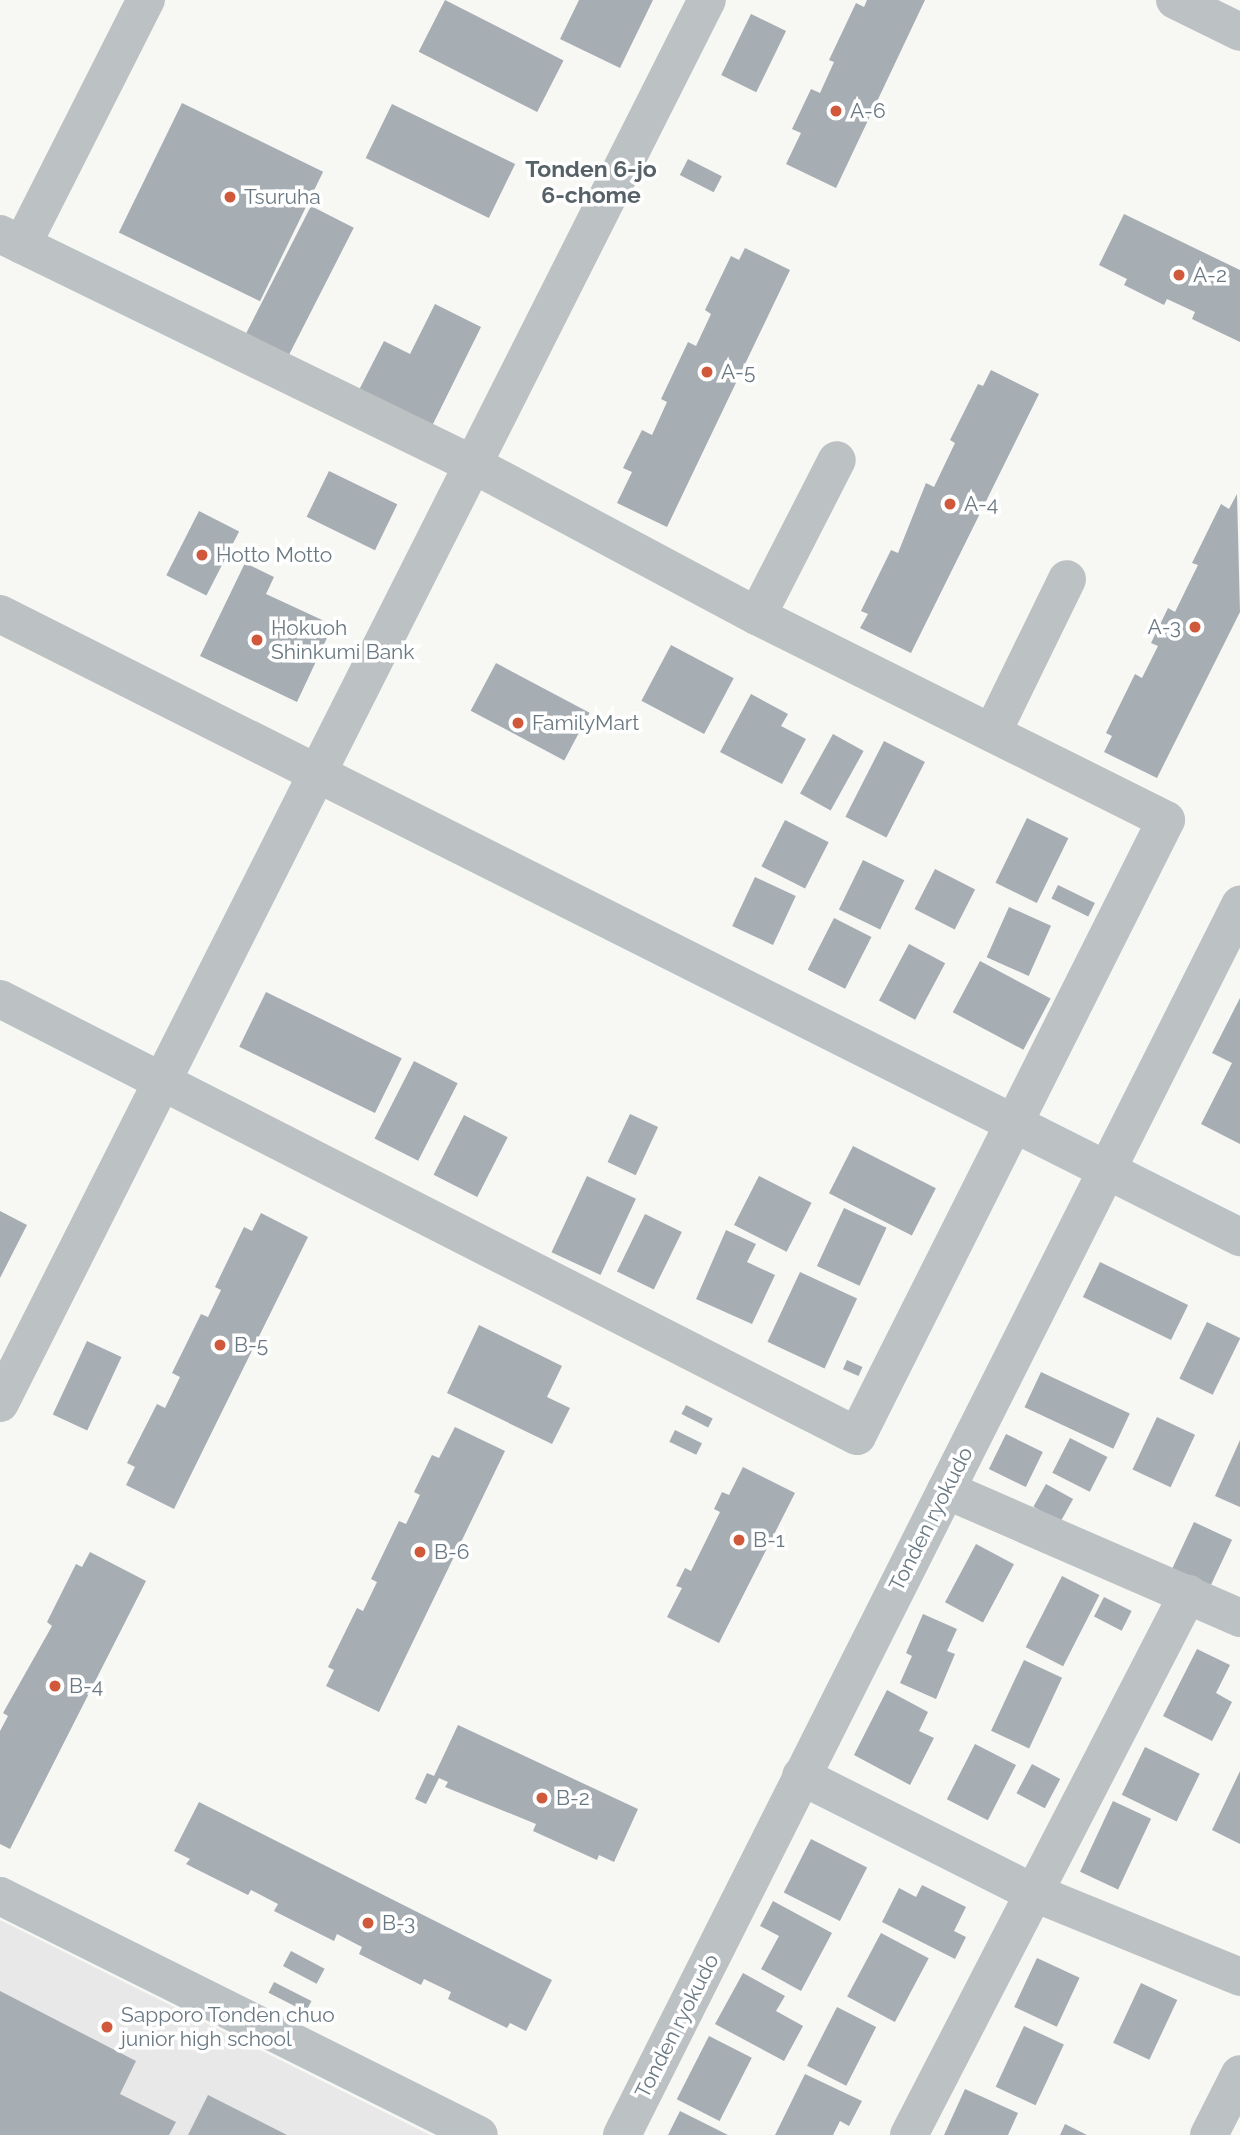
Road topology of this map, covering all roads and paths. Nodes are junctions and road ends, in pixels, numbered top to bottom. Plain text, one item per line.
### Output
1 (146, 0) edge
2 (707, 0) edge
3 (1175, 0) edge
4 (1240, 32) edge
5 (11, 240) edge
6 (837, 460) dead end
7 (474, 465) junction
8 (1067, 579) dead end
9 (0, 614) edge
10 (757, 616) junction
11 (992, 733) junction
12 (318, 774) junction
13 (1240, 905) edge
14 (0, 999) edge
15 (162, 1080) junction
16 (1016, 1124) junction
17 (1107, 1168) junction
18 (1240, 1237) edge
19 (0, 1403) edge
20 (946, 1490) junction
21 (1188, 1594) junction
22 (1240, 1618) edge
23 (801, 1776) junction
24 (1032, 1892) junction
25 (0, 1895) edge
26 (1240, 1977) edge
27 (1240, 2074) edge
28 (479, 2135) edge
29 (622, 2135) edge
30 (909, 2135) edge
31 (1209, 2135) edge

1 - 5 street
2 - 7 street
3 - 4 street
5 - 7 street
6 - 10 street
7 - 10 street
7 - 12 street
8 - 11 street
9 - 12 street
10 - 11 street
11 - 16 street
12 - 15 street
12 - 16 street
13 - 17 street, Tonden ryokudo
14 - 15 street
15 - 16 street
15 - 19 street
16 - 17 street
17 - 18 street
17 - 20 street, Tonden ryokudo
20 - 21 street
20 - 23 street, Tonden ryokudo
21 - 22 street
21 - 24 street
23 - 24 street
23 - 29 street, Tonden ryokudo
24 - 26 street
24 - 30 street
25 - 28 street
27 - 31 street

